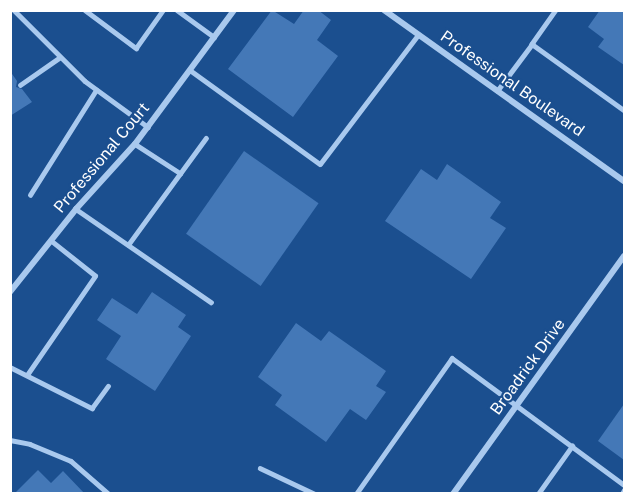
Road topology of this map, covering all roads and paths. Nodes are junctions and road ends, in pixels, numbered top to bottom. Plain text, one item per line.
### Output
1 (14, 10) edge
2 (85, 10) edge
3 (162, 10) edge
4 (177, 10) edge
5 (234, 10) edge
6 (384, 10) edge
7 (556, 10) edge
8 (418, 35) junction
9 (214, 37) junction
10 (532, 44) junction
11 (59, 57) junction
12 (190, 70) junction
13 (20, 85) dead end
14 (96, 90) junction
15 (497, 91) junction
16 (624, 110) edge
17 (148, 127) junction
18 (206, 138) dead end
19 (135, 144) junction
20 (180, 173) junction
21 (624, 181) edge
22 (30, 195) dead end
23 (76, 209) junction
24 (51, 241) junction
25 (128, 245) junction
26 (624, 256) edge
27 (10, 292) edge
28 (211, 302) dead end
29 (10, 367) edge
30 (27, 375) junction
31 (108, 386) dead end
32 (516, 406) junction
33 (10, 440) edge
34 (572, 446) junction
35 (260, 468) dead end
36 (624, 485) edge
37 (109, 494) edge
38 (315, 494) edge
39 (356, 494) edge
40 (453, 494) edge
41 (538, 494) edge

1 - 11 lane
2 - 3 lane
4 - 9 lane
5 - 9 street, Professional Court
6 - 8 street, Professional Boulevard
7 - 10 lane
8 - 12 lane
8 - 15 street, Professional Boulevard
9 - 12 street, Professional Court
10 - 15 lane
10 - 16 lane
11 - 13 lane
11 - 14 lane
12 - 17 street, Professional Court
14 - 17 lane
14 - 22 lane
15 - 21 street, Professional Boulevard
17 - 19 street, Professional Court
18 - 20 lane
19 - 20 lane
19 - 23 street, Professional Court
20 - 25 lane
23 - 24 street, Professional Court
23 - 25 lane
24 - 27 street, Professional Court
24 - 30 lane
25 - 28 lane
26 - 32 street, Broadrick Drive
29 - 30 lane
30 - 31 lane
32 - 34 lane
32 - 39 lane
32 - 40 street, Broadrick Drive
33 - 37 lane
34 - 36 lane
34 - 41 lane
35 - 38 lane

